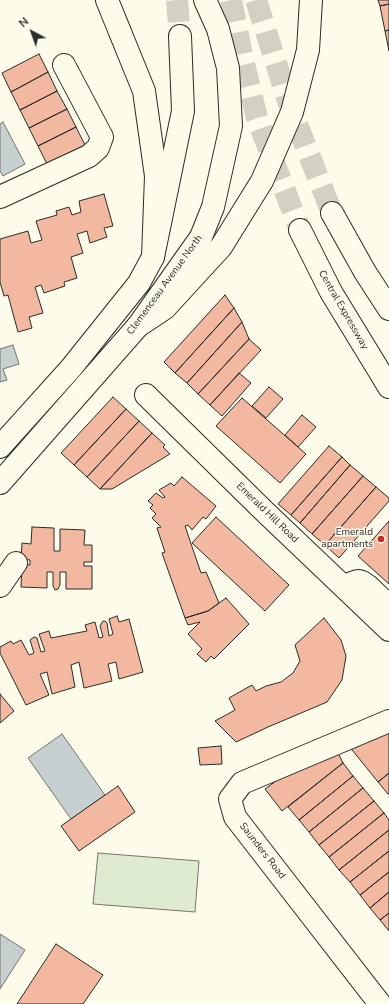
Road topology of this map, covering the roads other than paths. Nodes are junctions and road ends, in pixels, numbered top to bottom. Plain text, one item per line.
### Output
1 (107, 0) edge
2 (205, 0) edge
3 (311, 0) edge
4 (180, 36) tunnel mouth
5 (64, 65) dead end
6 (0, 197) edge
7 (332, 213) tunnel mouth
8 (300, 230) tunnel mouth
9 (153, 257) junction
10 (389, 308) edge
11 (138, 326) junction
12 (389, 387) edge
13 (146, 395) dead end
14 (0, 447) edge
15 (0, 483) edge
16 (16, 563) dead end
17 (0, 586) edge
18 (346, 587) junction
19 (389, 606) edge
20 (389, 630) edge
21 (389, 721) edge
22 (380, 1004) edge

1 - 9 main road
2 - 11 main road, Clemenceau Avenue North
3 - 11 main road
4 - 9 main road
5 - 6 main road
7 - 10 main road
8 - 12 main road, Central Expressway
9 - 14 main road
11 - 15 main road, Clemenceau Avenue North
13 - 18 main road, Emerald Hill Road
16 - 17 main road
18 - 19 main road
18 - 20 main road, Emerald Hill Road
21 - 22 main road, Saunders Road

